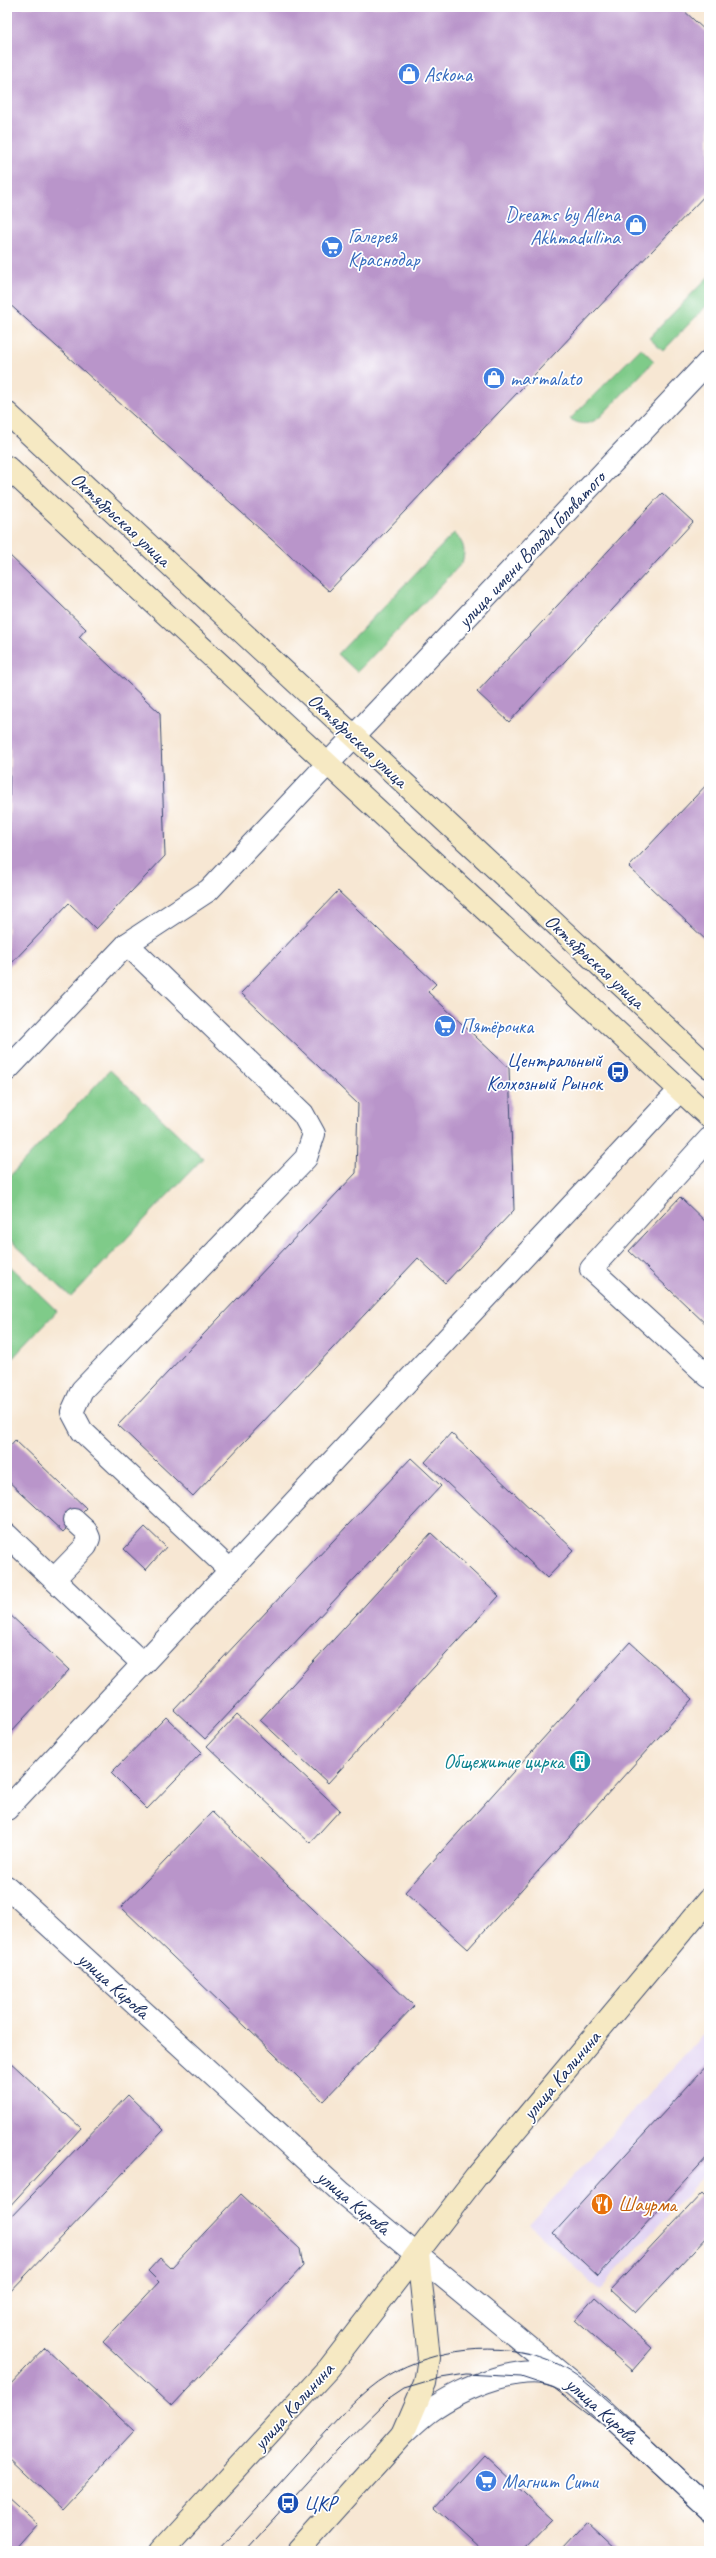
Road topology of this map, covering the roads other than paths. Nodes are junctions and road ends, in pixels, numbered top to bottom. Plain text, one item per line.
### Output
1 (709, 361) edge
2 (7, 413) edge
3 (7, 467) edge
4 (354, 736) junction
5 (329, 764) junction
6 (127, 944) junction
7 (709, 1067) edge
8 (7, 1070) edge
9 (680, 1090) junction
10 (709, 1117) edge
11 (709, 1139) edge
12 (709, 1377) edge
13 (74, 1520) dead end
14 (7, 1534) edge
15 (231, 1570) junction
16 (54, 1579) junction
17 (143, 1664) junction
18 (7, 1809) edge
19 (7, 1887) edge
20 (709, 1899) edge
21 (418, 2254) junction
22 (588, 2396) junction
23 (403, 2434) junction
24 (709, 2508) edge
25 (161, 2551) edge
26 (298, 2551) edge

1 - 4 street, улица имени Володи Головатого
2 - 4 street, Октябрьская улица
3 - 5 street, Октябрьская улица
4 - 5 street, улица имени Володи Головатого
4 - 7 street, Октябрьская улица
5 - 6 street, улица имени Володи Головатого
5 - 9 street, Октябрьская улица
6 - 8 street, улица имени Володи Головатого
6 - 15 street
9 - 10 street, Октябрьская улица
9 - 15 street
11 - 12 street
13 - 16 street
14 - 16 street
15 - 17 street
16 - 17 street
17 - 18 street
19 - 21 street, улица Кирова
20 - 21 street, улица Калинина
21 - 22 street, улица Кирова
21 - 23 street
21 - 25 street, улица Калинина
22 - 23 street
22 - 24 street, улица Кирова
23 - 26 street

